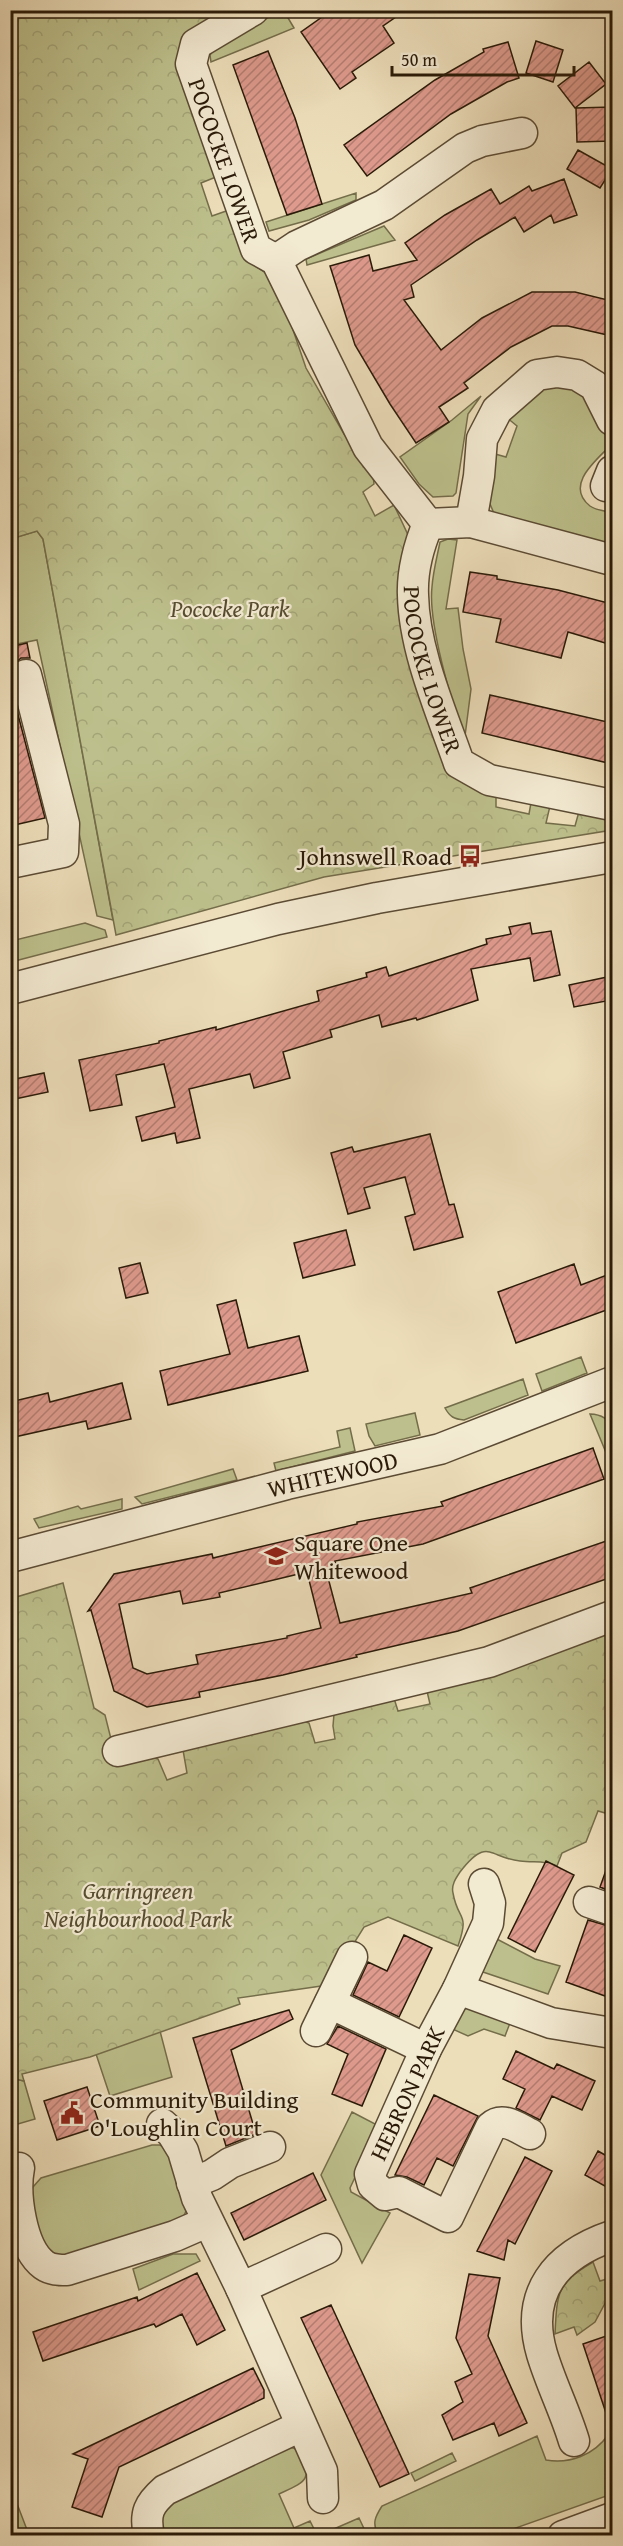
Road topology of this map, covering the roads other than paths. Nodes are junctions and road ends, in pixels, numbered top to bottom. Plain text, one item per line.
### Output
1 (253, 10) edge
2 (522, 133) dead end
3 (276, 260) junction
4 (612, 420) edge
5 (471, 522) junction
6 (428, 524) junction
7 (612, 560) edge
8 (26, 675) dead end
9 (612, 805) edge
10 (612, 856) edge
11 (10, 863) edge
12 (10, 989) edge
13 (612, 1382) edge
14 (10, 1557) edge
15 (612, 1616) edge
16 (118, 1751) dead end
17 (484, 1884) dead end
18 (352, 1957) dead end
19 (458, 1989) junction
20 (330, 2003) junction
21 (316, 2031) dead end
22 (612, 2033) edge
23 (426, 2049) junction
24 (162, 2124) dead end
25 (530, 2134) dead end
26 (270, 2147) dead end
27 (19, 2168) dead end
28 (192, 2183) junction
29 (207, 2222) junction
30 (612, 2236) edge
31 (326, 2249) dead end
32 (241, 2288) junction
33 (302, 2426) junction
34 (574, 2441) dead end
35 (323, 2498) dead end
36 (612, 2518) edge
37 (149, 2535) edge
38 (563, 2535) edge

1 - 3 street, POCOCKE LOWER
2 - 3 street, POCOCKE LOWER
3 - 6 street, POCOCKE LOWER
4 - 5 street
5 - 6 street
5 - 7 street
6 - 9 street, POCOCKE LOWER
8 - 11 street
10 - 12 street
13 - 14 street, WHITEWOOD
15 - 16 street
17 - 19 street, HEBRON PARK
18 - 20 street
19 - 22 street
19 - 23 street, HEBRON PARK
20 - 21 street
20 - 23 street
23 - 25 street, HEBRON PARK
24 - 28 street
26 - 28 street
27 - 29 street
28 - 29 street
29 - 32 street
30 - 34 street
31 - 32 street
32 - 33 street
33 - 35 street
33 - 37 street
36 - 38 street

